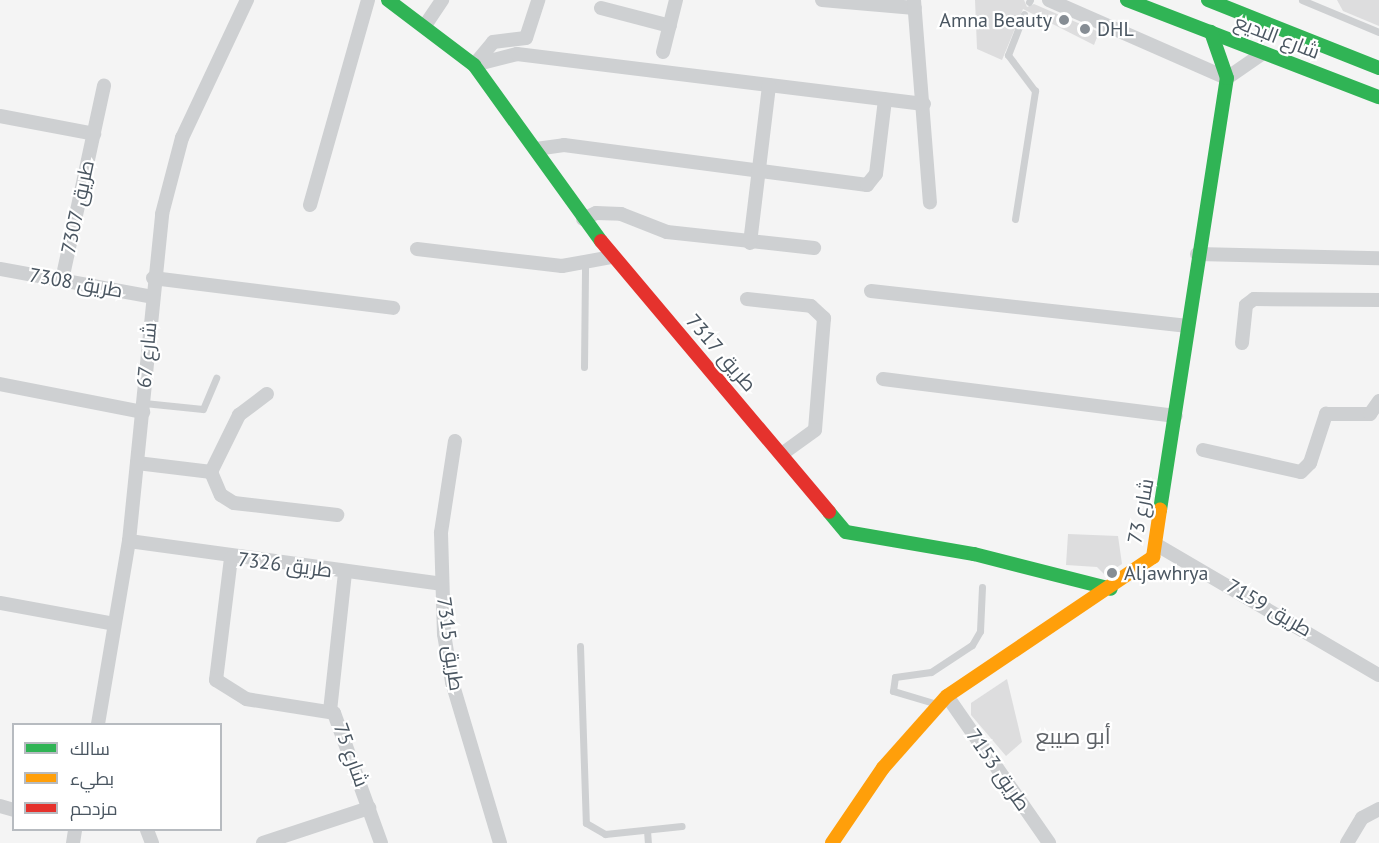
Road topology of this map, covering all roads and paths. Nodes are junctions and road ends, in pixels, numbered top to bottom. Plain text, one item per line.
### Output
1 (247, 0) edge
2 (368, 0) edge
3 (388, 0) edge
4 (442, 0) edge
5 (538, 0) edge
6 (676, 0) edge
7 (822, 0) edge
8 (1049, 0) edge
9 (1127, 0) edge
10 (1208, 0) edge
11 (1302, 0) edge
12 (915, 4) edge
13 (1321, 4) edge
14 (601, 8) dead end
15 (1024, 14) dead end
16 (426, 24) junction
17 (670, 26) junction
18 (1211, 32) junction
19 (1379, 32) edge
20 (663, 52) dead end
21 (1263, 53) junction
22 (474, 65) junction
23 (1379, 68) edge
24 (1227, 78) junction
25 (105, 85) dead end
26 (769, 85) junction
27 (1379, 97) edge
28 (885, 100) junction
29 (924, 104) junction
30 (0, 116) edge
31 (94, 134) junction
32 (536, 149) junction
33 (759, 170) junction
34 (930, 202) dead end
35 (310, 205) dead end
36 (583, 219) junction
37 (1015, 219) dead end
38 (750, 243) junction
39 (814, 248) dead end
40 (417, 249) dead end
41 (1197, 254) junction
42 (612, 257) junction
43 (1379, 258) edge
44 (585, 263) junction
45 (0, 269) edge
46 (153, 278) junction
47 (62, 280) junction
48 (871, 291) dead end
49 (152, 297) junction
50 (747, 299) dead end
51 (1379, 300) edge
52 (393, 308) dead end
53 (1188, 326) junction
54 (1242, 343) dead end
55 (584, 367) dead end
56 (216, 378) dead end
57 (883, 379) dead end
58 (0, 384) edge
59 (267, 394) dead end
60 (1379, 400) edge
61 (143, 408) junction
62 (1176, 416) junction
63 (455, 441) dead end
64 (1203, 450) dead end
65 (783, 453) junction
66 (137, 463) junction
67 (211, 472) junction
68 (338, 515) dead end
69 (129, 541) junction
70 (1157, 545) junction
71 (231, 558) junction
72 (345, 572) junction
73 (441, 584) junction
74 (982, 588) dead end
75 (1111, 589) junction
76 (0, 603) edge
77 (114, 624) junction
78 (580, 645) dead end
79 (1379, 675) edge
80 (942, 700) junction
81 (330, 711) junction
82 (98, 723) edge
83 (369, 808) junction
84 (1379, 809) edge
85 (682, 826) dead end
86 (647, 830) junction
87 (263, 843) edge
88 (381, 843) edge
89 (500, 843) edge
90 (648, 843) edge
91 (832, 843) edge
92 (1049, 843) edge
93 (1347, 843) edge

1 - 46 street, شارع 67
2 - 35 street
3 - 16 street, طريق 7317
4 - 16 street
5 - 22 street
6 - 17 street
7 - 12 street
8 - 24 street
9 - 18 street, شارع البديع
10 - 23 street, شارع البديع
11 - 13 lane
12 - 29 street
13 - 19 lane
14 - 17 street
15 - 37 lane
16 - 22 street, طريق 7317
17 - 20 street
18 - 21 street, شارع البديع
18 - 24 street, شارع 73
21 - 24 street
21 - 27 street, شارع البديع
22 - 26 street
22 - 32 street, طريق 7317
24 - 41 street, شارع 73
25 - 31 street, طريق 7307
26 - 28 street
26 - 33 street
28 - 29 street
28 - 33 street
29 - 34 street
30 - 31 street, طريق 7307
31 - 47 street, طريق 7307
32 - 33 street
32 - 36 street, طريق 7317
33 - 38 street
36 - 38 street
36 - 42 street, طريق 7317
38 - 39 street
40 - 44 street
41 - 43 street
41 - 53 street, شارع 73
42 - 44 street
42 - 65 street, طريق 7317
44 - 55 lane
45 - 47 street, طريق 7308
46 - 49 street, شارع 67
46 - 52 street
47 - 49 street, طريق 7308
48 - 53 street
49 - 61 street, شارع 67
50 - 65 street
51 - 54 street
53 - 62 street, شارع 73
56 - 61 lane
57 - 62 street
58 - 61 street
59 - 67 street
60 - 64 street
61 - 66 street, شارع 67
62 - 70 street, شارع 73
63 - 73 street, طريق 7315
65 - 75 street, طريق 7317
66 - 67 street
66 - 69 street, شارع 67
67 - 68 street
69 - 71 street, طريق 7326
69 - 77 street, شارع 67
70 - 75 street, شارع 73
70 - 79 street, طريق 7159
71 - 72 street, طريق 7326
71 - 81 street, شارع 75
72 - 73 street, طريق 7326
72 - 81 street
73 - 89 street, طريق 7315
74 - 80 lane
75 - 80 street, شارع 73
76 - 77 street
77 - 82 street, شارع 67
78 - 86 lane
80 - 91 street, شارع 73
80 - 92 street, طريق 7153
81 - 83 street, شارع 75
83 - 87 street
83 - 88 street, شارع 75
84 - 93 street
85 - 86 lane
86 - 90 lane

